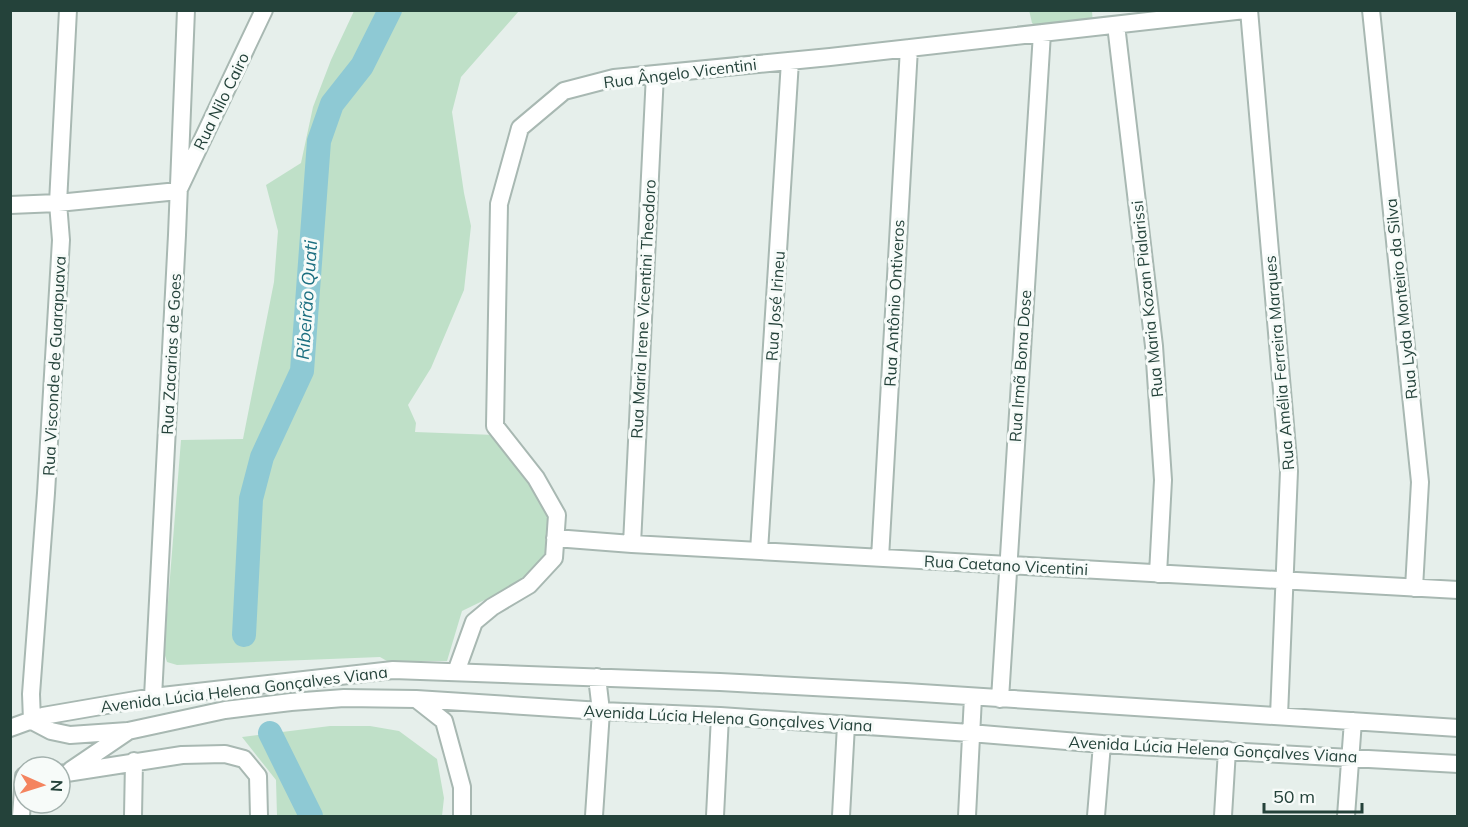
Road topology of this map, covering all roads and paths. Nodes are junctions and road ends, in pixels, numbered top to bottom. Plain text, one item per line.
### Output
1 (68, 10) edge
2 (186, 10) edge
3 (264, 10) edge
4 (1247, 10) edge
5 (1371, 10) edge
6 (1116, 25) junction
7 (1042, 33) junction
8 (909, 48) junction
9 (790, 61) junction
10 (655, 74) junction
11 (178, 191) junction
12 (58, 203) junction
13 (10, 205) edge
14 (555, 538) junction
15 (632, 544) junction
16 (759, 552) junction
17 (880, 558) junction
18 (1008, 565) junction
19 (1158, 574) junction
20 (1286, 581) junction
21 (1414, 588) junction
22 (1458, 590) edge
23 (456, 672) junction
24 (597, 677) junction
25 (153, 697) junction
26 (973, 697) junction
27 (416, 699) junction
28 (1000, 699) junction
29 (601, 711) junction
30 (720, 716) junction
31 (1279, 716) junction
32 (32, 721) junction
33 (1353, 721) junction
34 (846, 725) junction
35 (1458, 728) edge
36 (10, 729) edge
37 (128, 731) junction
38 (970, 733) junction
39 (1102, 744) junction
40 (1227, 750) junction
41 (1350, 757) junction
42 (134, 761) junction
43 (1458, 764) edge
44 (72, 768) edge
45 (72, 772) edge
46 (133, 816) edge
47 (259, 816) edge
48 (462, 816) edge
49 (594, 816) edge
50 (715, 816) edge
51 (841, 816) edge
52 (967, 816) edge
53 (1096, 816) edge
54 (1223, 816) edge
55 (1346, 816) edge

1 - 12 street, Rua Visconde de Guarapuava
2 - 11 street, Rua Zacarias de Goes
3 - 11 street, Rua Nilo Cairo
4 - 6 street, Rua Ângelo Vicentini
4 - 20 street, Rua Amélia Ferreira Marques
5 - 21 street, Rua Lyda Monteiro da Silva
6 - 7 street, Rua Ângelo Vicentini
6 - 19 street, Rua Maria Kozan Pialarissi
7 - 8 street, Rua Ângelo Vicentini
7 - 18 street, Rua Irmã Bona Dose
8 - 9 street, Rua Ângelo Vicentini
8 - 17 street, Rua Antônio Ontiveros
9 - 10 street, Rua Ângelo Vicentini
9 - 16 street, Rua José Irineu
10 - 14 street, Rua Ângelo Vicentini
10 - 15 street, Rua Maria Irene Vicentini Theodoro
11 - 12 street
11 - 25 street, Rua Zacarias de Goes
12 - 13 street
12 - 32 street, Rua Visconde de Guarapuava
14 - 15 street, Rua Caetano Vicentini
14 - 23 street, Rua Ângelo Vicentini
15 - 16 street, Rua Caetano Vicentini
16 - 17 street, Rua Caetano Vicentini
17 - 18 street, Rua Caetano Vicentini
18 - 19 street, Rua Caetano Vicentini
18 - 28 street, Rua Irmã Bona Dose
19 - 20 street, Rua Caetano Vicentini
20 - 21 street, Rua Caetano Vicentini
20 - 31 street, Rua Amélia Ferreira Marques
21 - 22 street, Rua Caetano Vicentini
23 - 24 street, Avenida Lúcia Helena Gonçalves Viana
23 - 25 street, Avenida Lúcia Helena Gonçalves Viana
24 - 26 street, Avenida Lúcia Helena Gonçalves Viana
24 - 29 street
25 - 32 street, Avenida Lúcia Helena Gonçalves Viana
26 - 28 street, Avenida Lúcia Helena Gonçalves Viana
26 - 38 street
27 - 29 street, Avenida Lúcia Helena Gonçalves Viana
27 - 37 street, Avenida Lúcia Helena Gonçalves Viana
27 - 48 street
28 - 31 street, Avenida Lúcia Helena Gonçalves Viana
29 - 30 street, Avenida Lúcia Helena Gonçalves Viana
29 - 49 street
30 - 34 street, Avenida Lúcia Helena Gonçalves Viana
30 - 50 street
31 - 33 street, Avenida Lúcia Helena Gonçalves Viana
32 - 36 street
32 - 37 street, Avenida Lúcia Helena Gonçalves Viana
33 - 35 street, Avenida Lúcia Helena Gonçalves Viana
33 - 41 street
34 - 38 street, Avenida Lúcia Helena Gonçalves Viana
34 - 51 street
37 - 44 street
38 - 39 street, Avenida Lúcia Helena Gonçalves Viana
38 - 52 street
39 - 40 street, Avenida Lúcia Helena Gonçalves Viana
39 - 53 street
40 - 41 street, Avenida Lúcia Helena Gonçalves Viana
40 - 54 street
41 - 43 street, Avenida Lúcia Helena Gonçalves Viana
41 - 55 street
42 - 45 street
42 - 46 street
42 - 47 street

